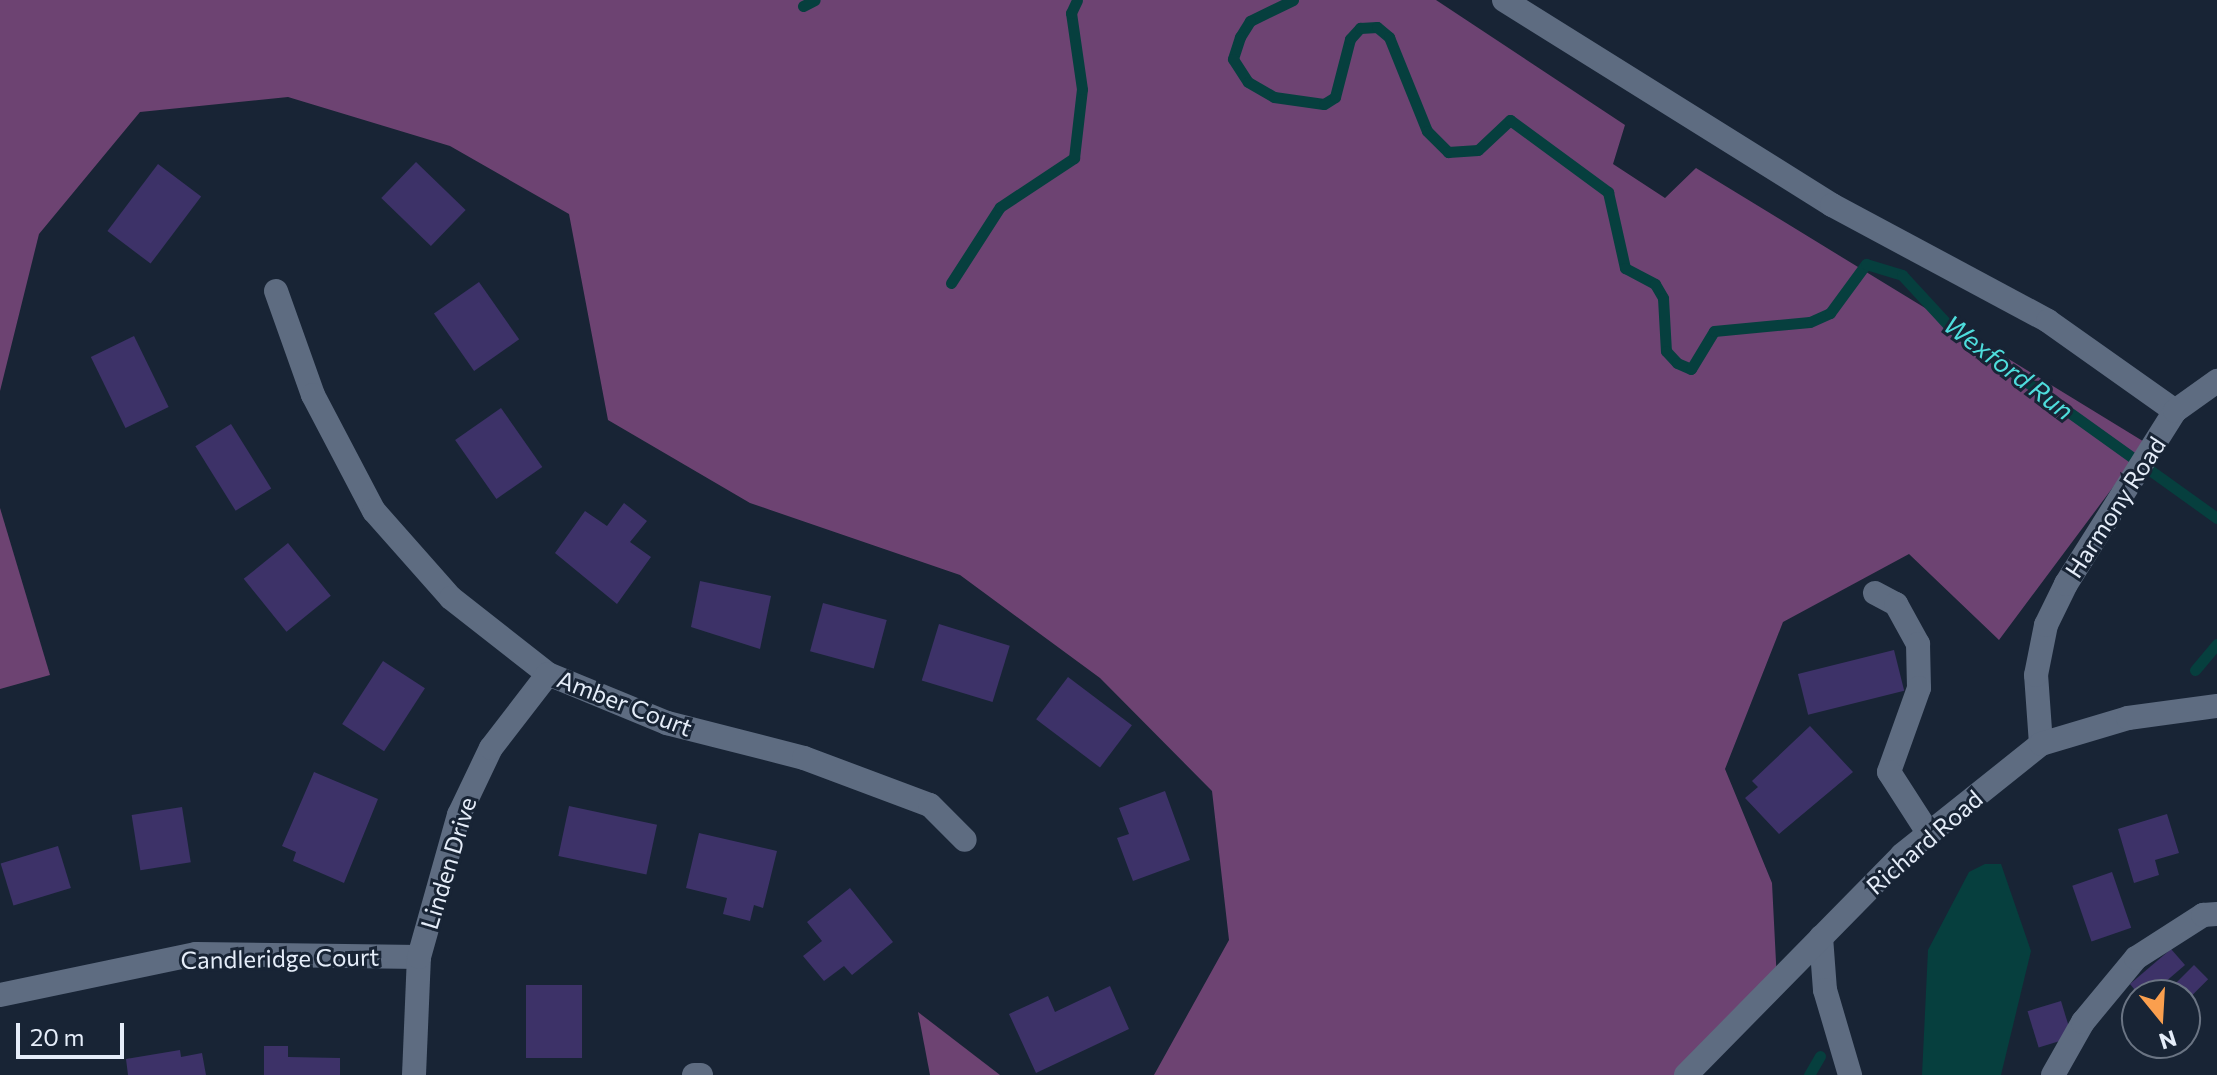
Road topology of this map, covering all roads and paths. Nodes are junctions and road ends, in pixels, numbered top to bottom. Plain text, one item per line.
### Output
1 (1504, 0) edge
2 (276, 291) dead end
3 (2217, 381) edge
4 (2175, 411) junction
5 (1875, 593) dead end
6 (548, 674) junction
7 (2217, 706) edge
8 (2041, 744) junction
9 (1929, 834) junction
10 (965, 840) dead end
11 (2217, 914) edge
12 (1821, 937) junction
13 (419, 957) junction
14 (0, 995) edge
15 (414, 1075) edge
16 (694, 1075) edge
17 (701, 1075) edge
18 (1686, 1075) edge
19 (1850, 1075) edge
20 (2053, 1075) edge

1 - 4 street
2 - 6 street, Amber Court
3 - 4 street
4 - 8 street, Harmony Road
5 - 9 street
6 - 10 street, Amber Court
6 - 13 street, Linden Drive
7 - 8 street, Richard Road
8 - 9 street, Richard Road
9 - 12 street, Richard Road
11 - 20 street
12 - 18 street, Richard Road
12 - 19 street
13 - 14 street, Candleridge Court
13 - 15 street, Linden Drive
16 - 17 street

